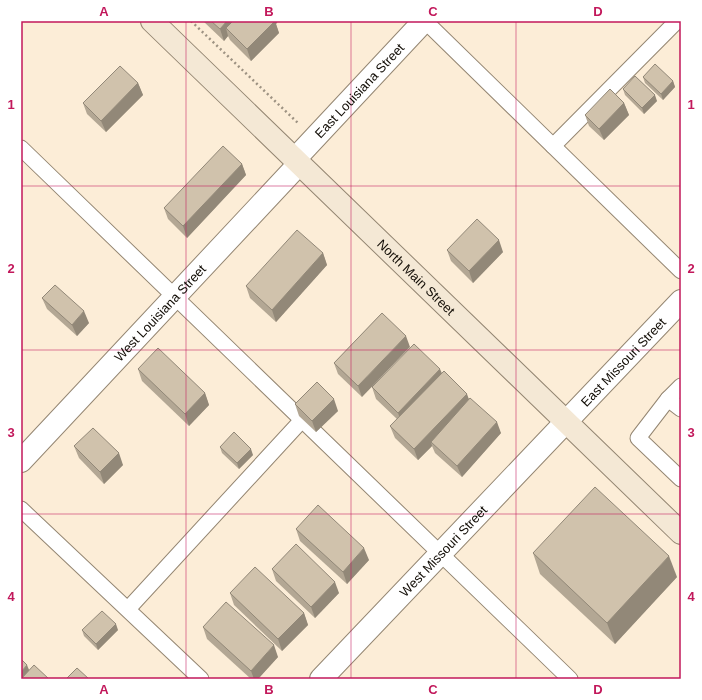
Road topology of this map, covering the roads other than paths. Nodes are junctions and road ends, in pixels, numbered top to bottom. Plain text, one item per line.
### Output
1 (152, 21) edge
2 (424, 21) edge
3 (677, 21) edge
4 (553, 146) junction
5 (21, 148) edge
6 (297, 161) junction
7 (681, 271) edge
8 (175, 297) junction
9 (681, 302) edge
10 (681, 386) edge
11 (668, 399) junction
12 (681, 409) edge
13 (302, 420) junction
14 (566, 423) junction
15 (21, 461) edge
16 (676, 471) edge
17 (21, 509) edge
18 (681, 533) edge
19 (441, 554) junction
20 (128, 609) junction
21 (568, 678) edge
22 (201, 679) edge
23 (321, 679) edge

1 - 6 street, North Main Street
2 - 4 lane
2 - 6 street, East Louisiana Street
3 - 4 lane
4 - 7 lane
5 - 8 lane
6 - 8 street, West Louisiana Street
6 - 14 street, North Main Street
8 - 13 lane
8 - 15 street, West Louisiana Street
9 - 14 street, East Missouri Street
10 - 11 lane
11 - 12 lane
11 - 16 lane
13 - 19 lane
13 - 20 lane
14 - 18 street, North Main Street
14 - 19 street, West Missouri Street
17 - 20 lane
19 - 21 lane
19 - 23 street, West Missouri Street
20 - 22 lane

